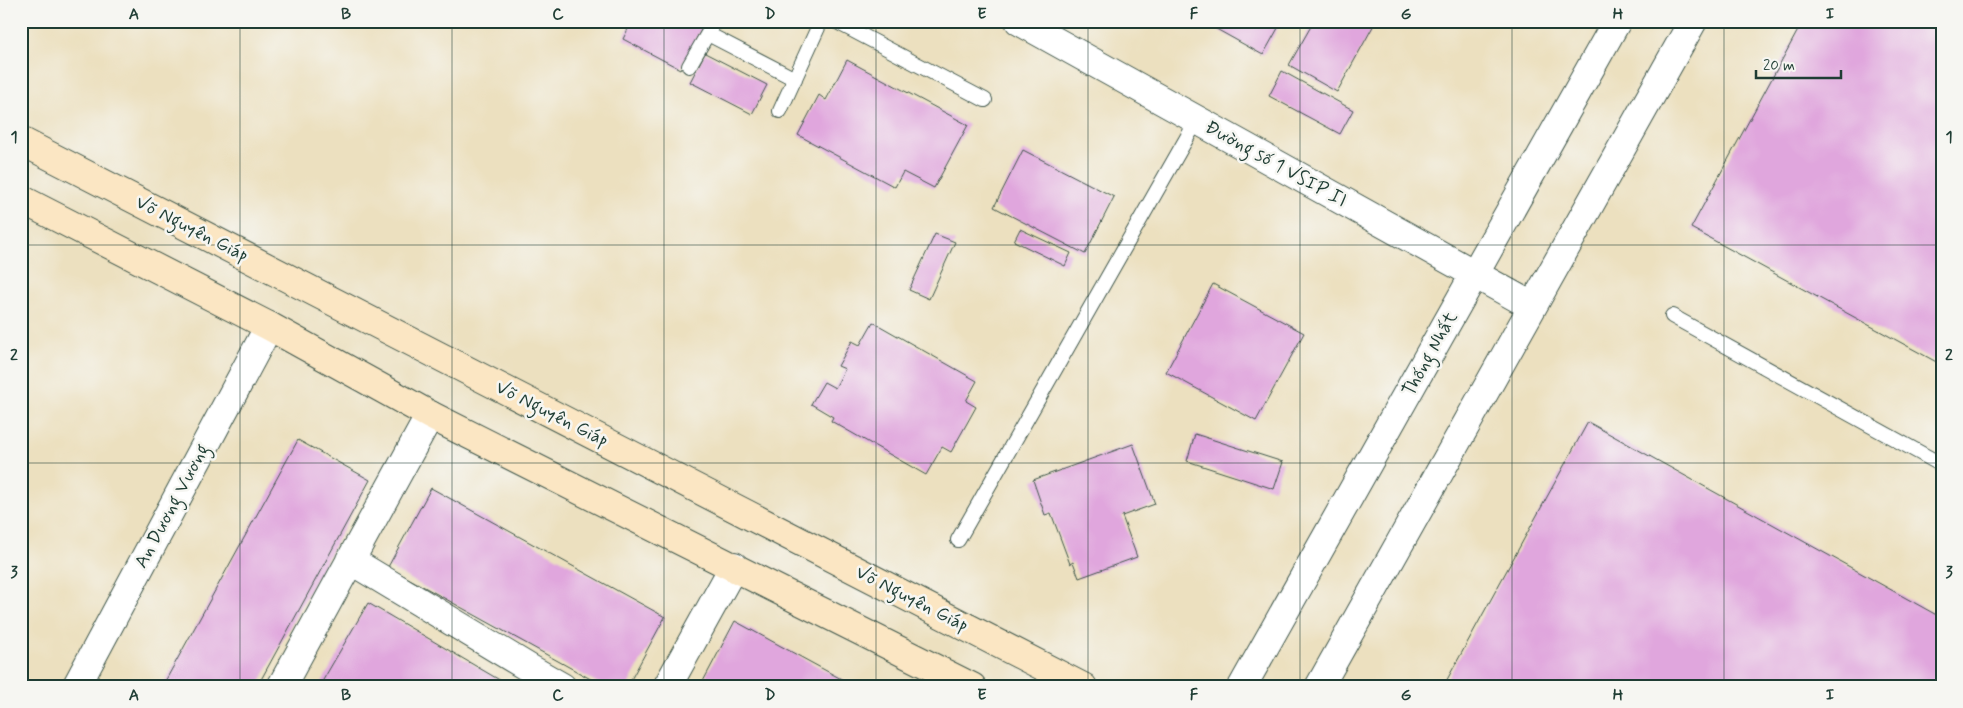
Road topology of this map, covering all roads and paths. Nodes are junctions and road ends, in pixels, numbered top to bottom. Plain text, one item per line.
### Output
1 (715, 21) edge
2 (821, 21) edge
3 (835, 21) edge
4 (1019, 21) edge
5 (1618, 21) edge
6 (1693, 21) edge
7 (708, 34) junction
8 (689, 66) dead end
9 (795, 79) junction
10 (986, 100) dead end
11 (780, 111) dead end
12 (1197, 120) junction
13 (21, 141) edge
14 (21, 199) edge
15 (1475, 274) junction
16 (1532, 306) junction
17 (1672, 316) dead end
18 (269, 326) junction
19 (430, 415) junction
20 (1942, 465) edge
21 (958, 540) dead end
22 (350, 560) junction
23 (734, 566) junction
24 (524, 677) edge
25 (288, 684) edge
26 (76, 687) edge
27 (562, 687) edge
28 (667, 687) edge
29 (972, 687) edge
30 (1083, 687) edge
31 (1242, 687) edge
32 (1320, 687) edge

1 - 7 lane
2 - 9 lane
3 - 10 lane
4 - 12 street, Đường số 1 VSIP II
5 - 15 street, Thống Nhất
6 - 16 street
7 - 8 lane
7 - 9 lane
9 - 11 lane
12 - 15 street, Đường số 1 VSIP II
12 - 21 lane
13 - 30 main road, Võ Nguyên Giáp
14 - 18 main road
15 - 16 street, Đường số 1 VSIP II
15 - 31 street, Thống Nhất
16 - 32 street
17 - 20 lane
18 - 19 main road
18 - 26 street, An Dương Vương
19 - 22 street
19 - 23 main road
22 - 24 street
22 - 25 street
23 - 28 street
23 - 29 main road
24 - 27 street

